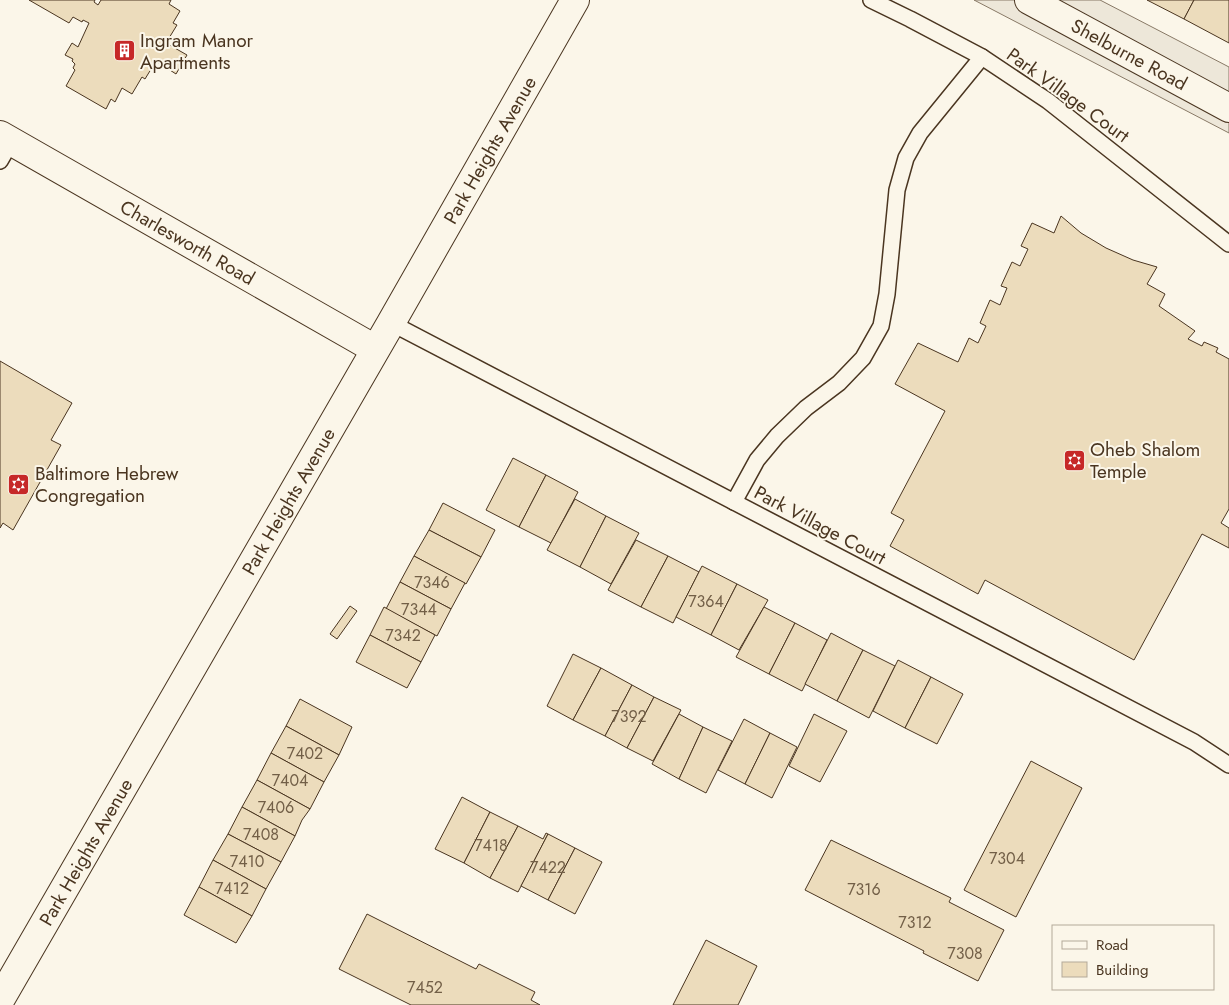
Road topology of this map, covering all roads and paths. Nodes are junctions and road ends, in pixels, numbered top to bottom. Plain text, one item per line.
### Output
1 (575, 0) edge
2 (870, 0) edge
3 (1029, 0) edge
4 (982, 57) junction
5 (1229, 108) edge
6 (4, 146) edge
7 (1229, 244) edge
8 (391, 323) junction
9 (375, 349) junction
10 (734, 502) junction
11 (1229, 765) edge
12 (0, 1000) edge

1 - 8 main road, Park Heights Avenue
2 - 4 lane, Park Village Court
3 - 5 main road, Shelburne Road
4 - 7 lane, Park Village Court
4 - 10 lane
6 - 9 main road, Charlesworth Road
8 - 9 main road, Park Heights Avenue
8 - 10 lane, Park Village Court
9 - 12 main road, Park Heights Avenue
10 - 11 lane, Park Village Court

